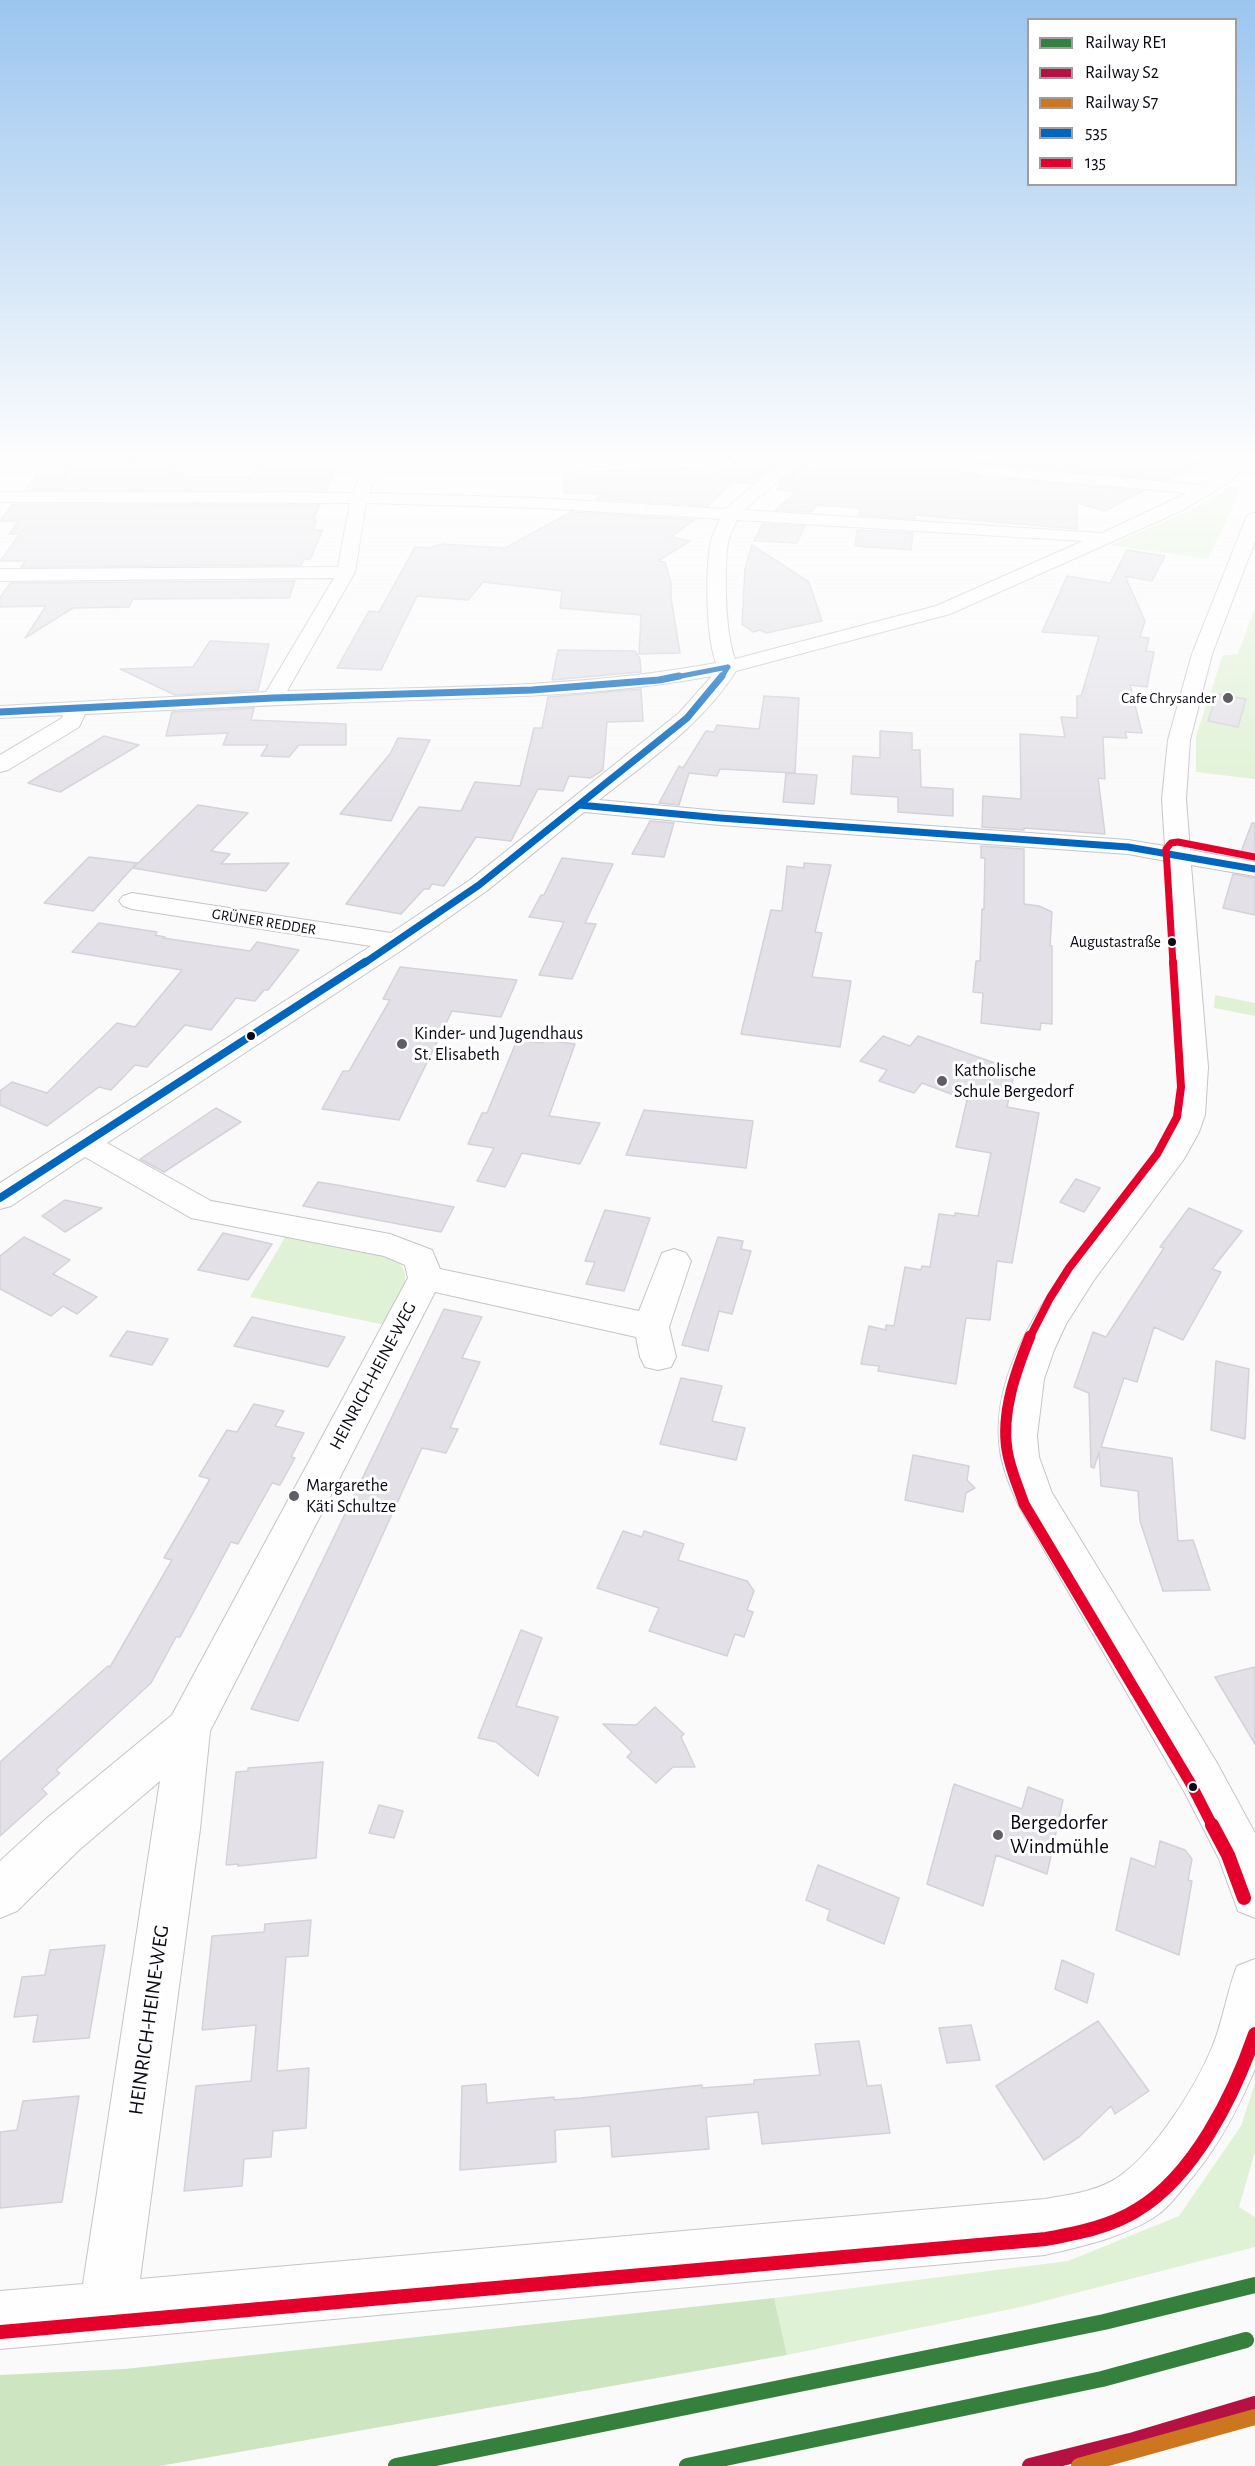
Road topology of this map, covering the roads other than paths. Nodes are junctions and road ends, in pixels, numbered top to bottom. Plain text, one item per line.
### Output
1 (106, 574) edge
2 (345, 574) edge
3 (717, 574) edge
4 (1022, 574) edge
5 (1241, 574) edge
6 (0, 575) edge
7 (728, 667) junction
8 (659, 680) junction
9 (273, 698) junction
10 (699, 705) junction
11 (77, 708) junction
12 (0, 712) edge
13 (0, 765) edge
14 (579, 805) junction
15 (1177, 854) junction
16 (1255, 869) edge
17 (132, 901) dead end
18 (396, 942) junction
19 (84, 1143) junction
20 (0, 1198) edge
21 (674, 1261) dead end
22 (425, 1278) junction
23 (188, 1729) junction
24 (0, 1894) edge
25 (1255, 1894) edge
26 (1255, 1984) edge
27 (106, 2311) junction
28 (0, 2320) edge

1 - 6 street
2 - 9 street
3 - 7 street
4 - 7 street
5 - 15 street
7 - 8 street
7 - 10 street
8 - 9 street
8 - 10 street
9 - 11 street
10 - 14 street
11 - 12 street
11 - 13 street
14 - 15 street
14 - 18 street
15 - 16 street
15 - 25 street
17 - 18 street, GRÜNER REDDER
18 - 19 street
19 - 20 street
19 - 22 street
21 - 22 street
22 - 23 street, HEINRICH-HEINE-WEG
23 - 24 street, HEINRICH-HEINE-WEG
23 - 27 street, HEINRICH-HEINE-WEG
26 - 27 street
27 - 28 street

